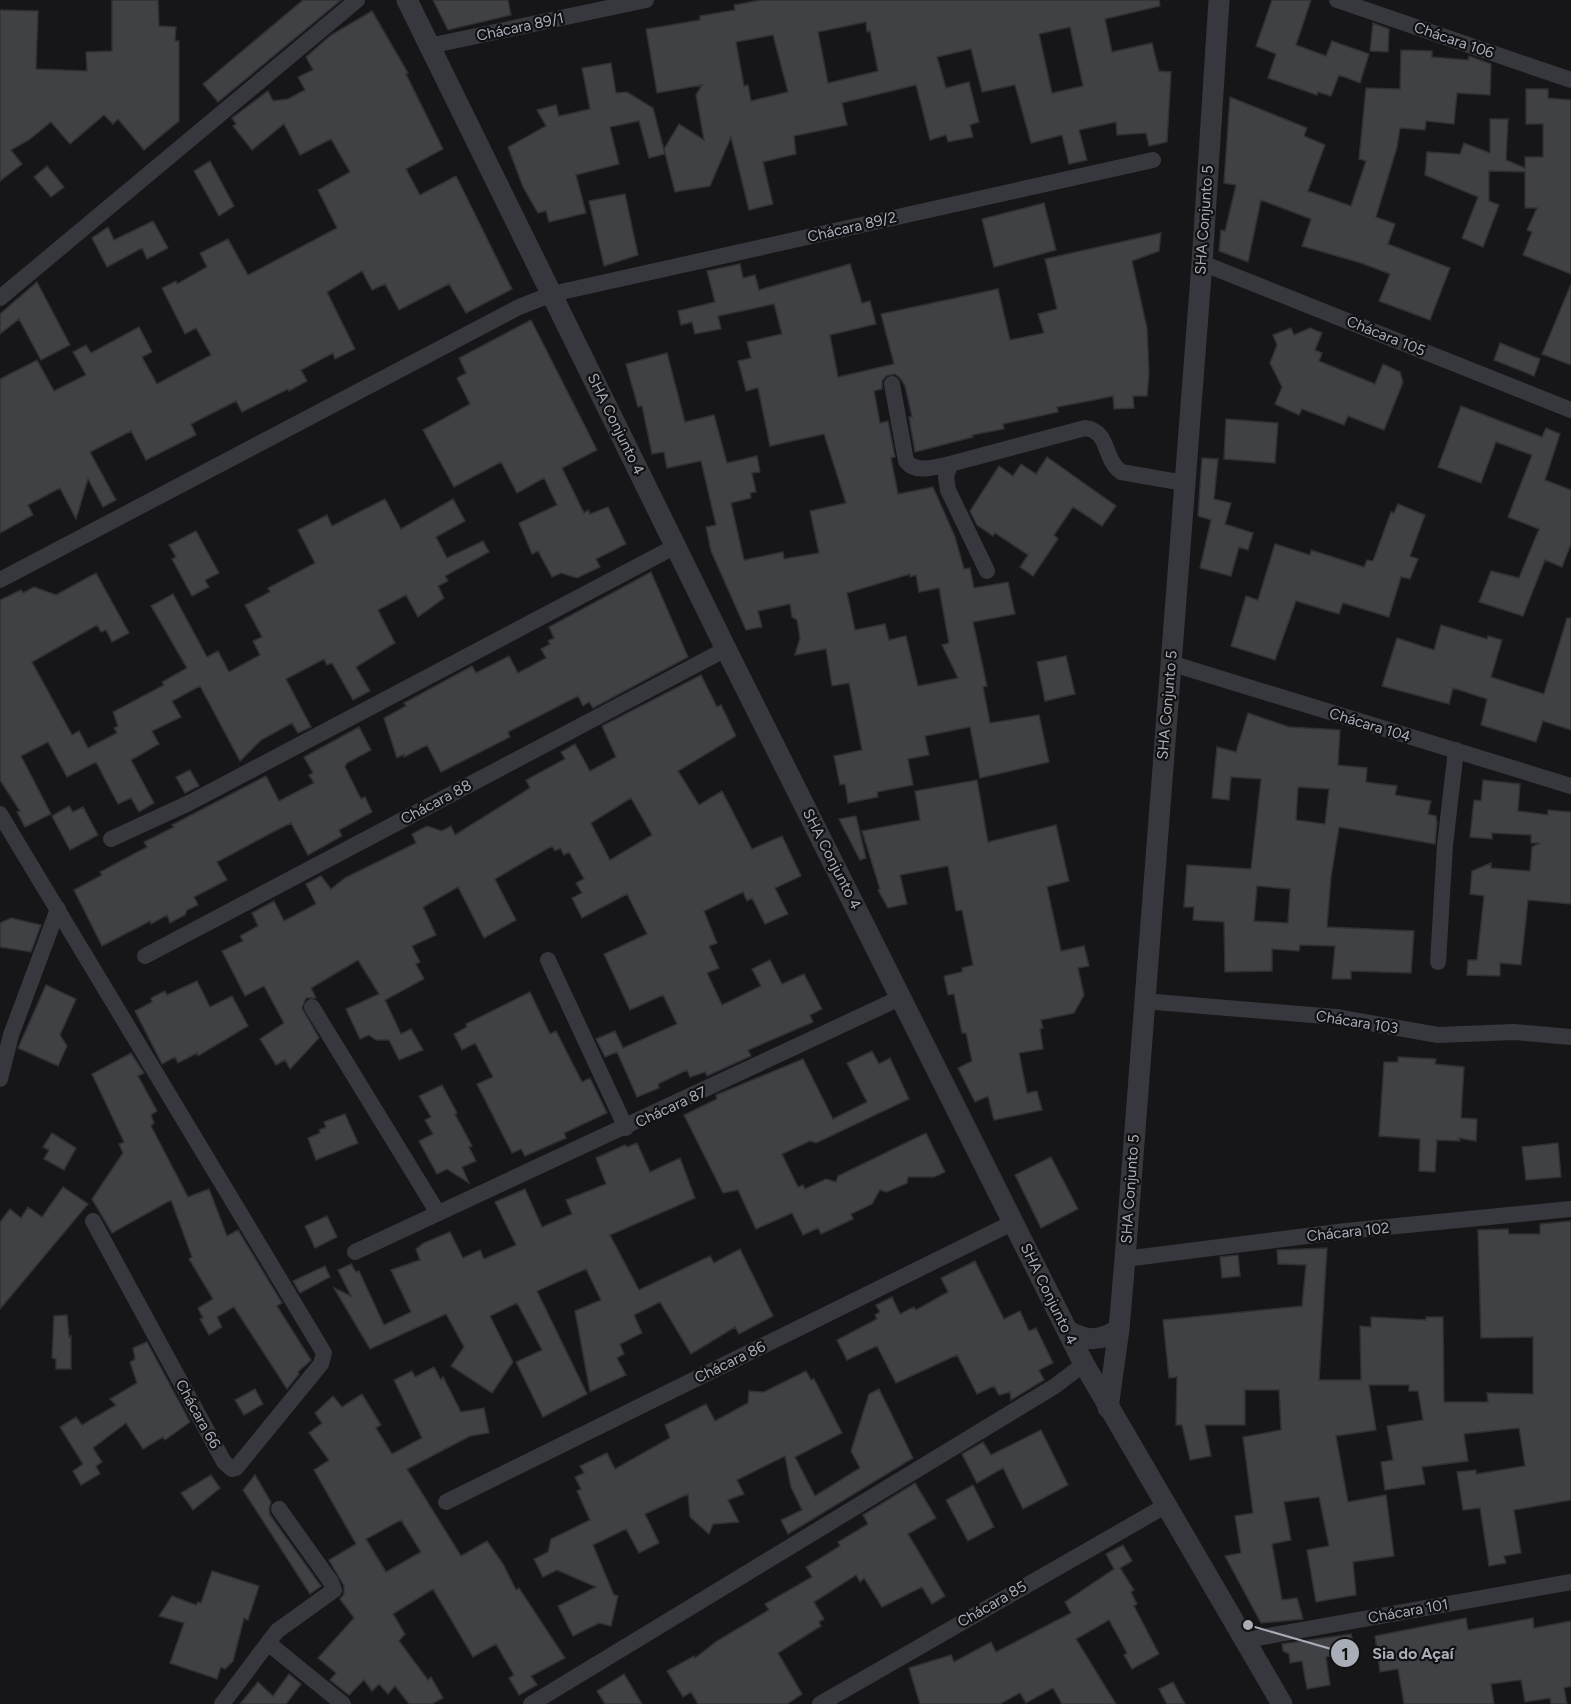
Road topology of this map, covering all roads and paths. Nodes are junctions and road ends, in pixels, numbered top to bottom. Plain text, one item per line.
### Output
1 (357, 0) edge
2 (407, 0) edge
3 (646, 0) edge
4 (1219, 0) edge
5 (1337, 0) edge
6 (429, 46) junction
7 (1571, 80) edge
8 (1153, 160) dead end
9 (1202, 263) junction
10 (552, 294) junction
11 (0, 298) edge
12 (892, 384) dead end
13 (1571, 410) edge
14 (950, 464) junction
15 (1184, 483) junction
16 (676, 546) junction
17 (987, 571) dead end
18 (0, 580) edge
19 (726, 649) junction
20 (1170, 663) junction
21 (1456, 750) junction
22 (1571, 786) edge
23 (0, 814) edge
24 (111, 839) dead end
25 (58, 909) junction
26 (146, 956) dead end
27 (548, 960) dead end
28 (1438, 962) dead end
29 (902, 997) junction
30 (1143, 1001) junction
31 (312, 1007) dead end
32 (1571, 1037) edge
33 (0, 1079) edge
34 (626, 1128) junction
35 (1571, 1209) edge
36 (438, 1213) junction
37 (93, 1221) dead end
38 (1014, 1222) junction
39 (355, 1252) dead end
40 (1125, 1259) junction
41 (1119, 1329) junction
42 (1068, 1331) junction
43 (1084, 1364) junction
44 (1108, 1408) junction
45 (446, 1502) dead end
46 (1165, 1506) junction
47 (279, 1509) dead end
48 (1571, 1582) edge
49 (1246, 1640) junction
50 (268, 1643) junction
51 (222, 1704) edge
52 (343, 1704) edge
53 (531, 1704) edge
54 (820, 1704) edge
55 (1282, 1704) edge

1 - 11 street
2 - 6 street, SHA Conjunto 4
3 - 6 street, Chácara 89/1
4 - 9 street, SHA Conjunto 5
5 - 7 street, Chácara 106
6 - 10 street, SHA Conjunto 4
8 - 10 street, Chácara 89/2
9 - 13 street, Chácara 105
9 - 15 street, SHA Conjunto 5
10 - 16 street, SHA Conjunto 4
10 - 18 street, Chácara 89/2
12 - 14 street
14 - 15 street
14 - 17 street
15 - 20 street, SHA Conjunto 5
16 - 19 street, SHA Conjunto 4
16 - 24 street
19 - 26 street, Chácara 88
19 - 29 street, SHA Conjunto 4
20 - 21 street, Chácara 104
20 - 30 street, SHA Conjunto 5
21 - 22 street, Chácara 104
21 - 28 street
23 - 25 street
25 - 33 street
25 - 37 street, Chácara 66
27 - 34 street
29 - 34 street, Chácara 87
29 - 38 street, SHA Conjunto 4
30 - 32 street, Chácara 103
30 - 40 street, SHA Conjunto 5
31 - 36 street
34 - 36 street, Chácara 87
35 - 40 street, Chácara 102
36 - 39 street, Chácara 87
38 - 42 street, SHA Conjunto 4
38 - 45 street, Chácara 86
40 - 41 street, SHA Conjunto 5
41 - 42 street
41 - 44 street, SHA Conjunto 5
42 - 43 street, SHA Conjunto 4
43 - 44 street, SHA Conjunto 4
43 - 53 street
44 - 46 street, SHA Conjunto 4
46 - 49 street, SHA Conjunto 4
46 - 54 street, Chácara 85
47 - 50 street
48 - 49 street, Chácara 101
49 - 55 street, SHA Conjunto 4
50 - 51 street
50 - 52 street

